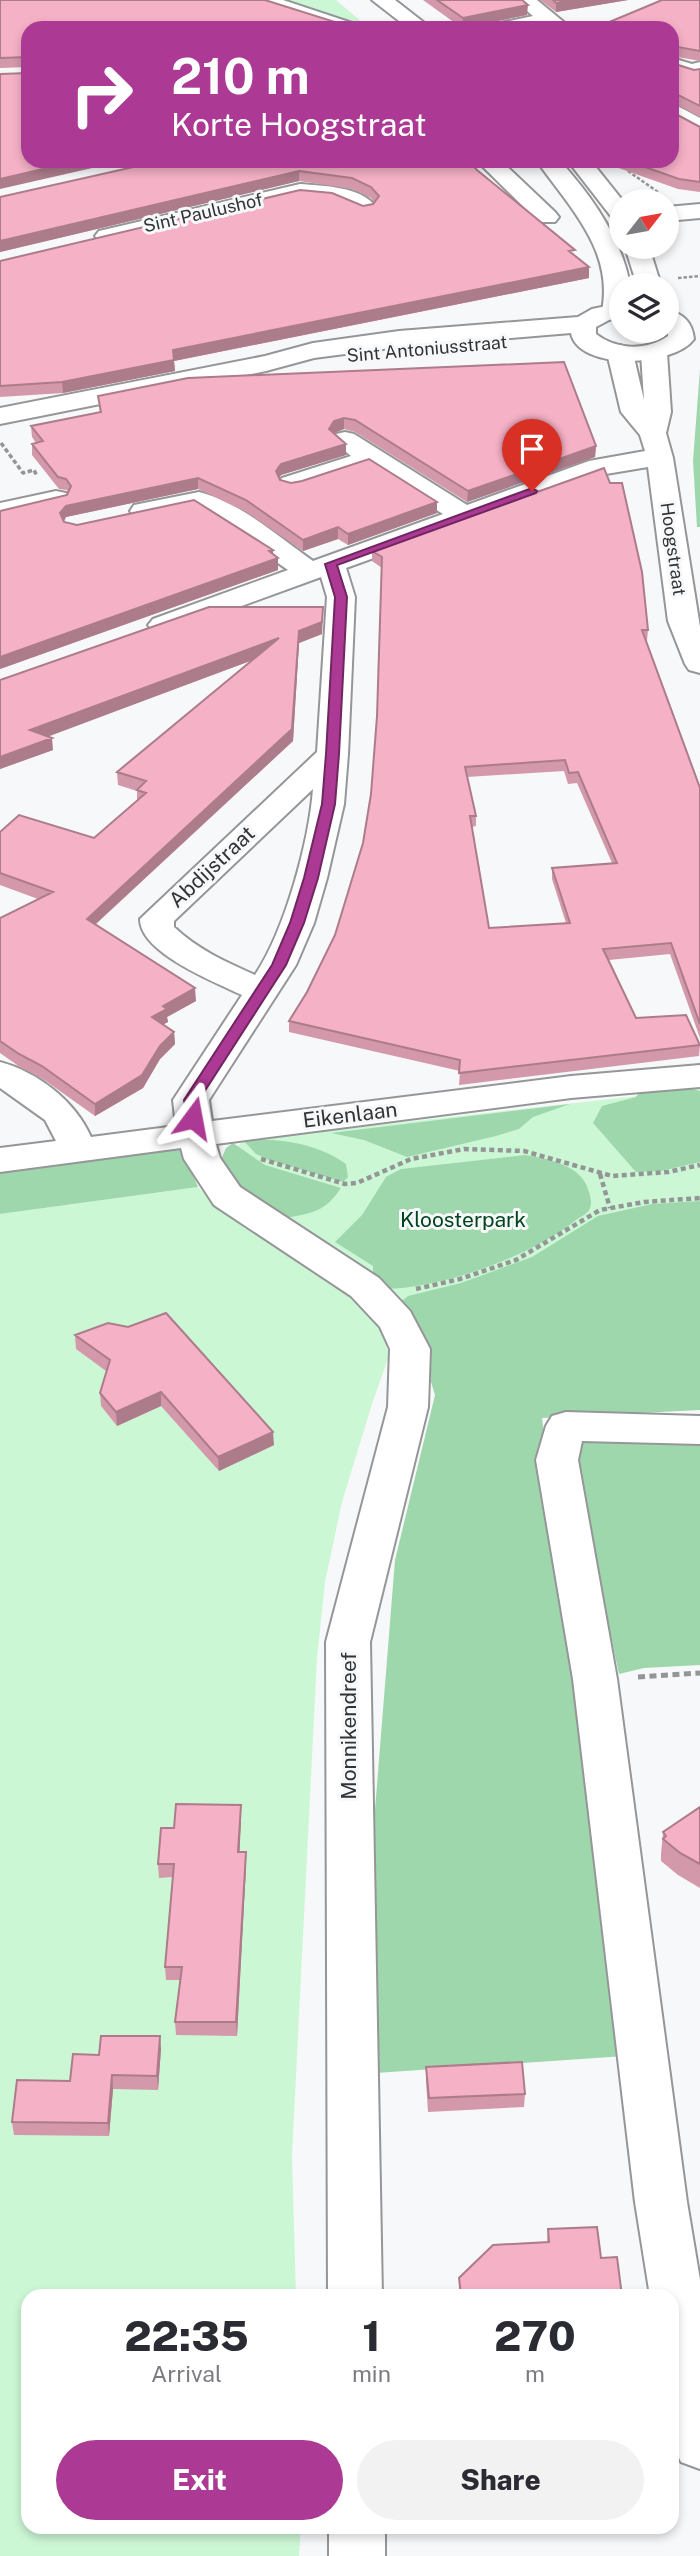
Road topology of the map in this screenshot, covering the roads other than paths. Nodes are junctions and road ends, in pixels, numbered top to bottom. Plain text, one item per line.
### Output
1 (263, 0) edge
2 (369, 0) edge
3 (382, 0) edge
4 (524, 0) edge
5 (327, 21) edge
6 (387, 21) edge
7 (411, 21) edge
8 (551, 21) edge
9 (679, 66) edge
10 (700, 68) edge
11 (679, 114) edge
12 (700, 128) edge
13 (495, 168) edge
14 (555, 168) edge
15 (584, 168) edge
16 (609, 200) edge
17 (364, 206) edge
18 (679, 207) edge
19 (700, 211) edge
20 (547, 217) dead end
21 (609, 217) edge
22 (589, 219) junction
23 (90, 240) edge
24 (613, 273) edge
25 (609, 312) edge
26 (686, 329) edge
27 (587, 333) junction
28 (620, 353) junction
29 (654, 353) junction
30 (0, 416) edge
31 (345, 440) edge
32 (657, 445) junction
33 (372, 458) junction
34 (292, 484) edge
35 (56, 499) edge
36 (0, 511) edge
37 (464, 515) junction
38 (117, 517) edge
39 (321, 568) junction
40 (141, 633) edge
41 (700, 664) edge
42 (332, 754) junction
43 (262, 991) junction
44 (0, 1073) edge
45 (700, 1076) edge
46 (195, 1135) junction
47 (77, 1150) junction
48 (0, 1160) edge
49 (700, 1430) edge
50 (355, 2289) edge
51 (675, 2289) edge
52 (679, 2313) edge
53 (700, 2443) edge
54 (357, 2534) edge
55 (357, 2556) edge

1 - 5 street
2 - 6 street
3 - 7 street
4 - 8 street
9 - 10 street
11 - 12 street
13 - 20 street
14 - 22 street
15 - 16 street
17 - 23 street, Sint Paulushof
18 - 19 street
21 - 22 street
22 - 24 street
25 - 27 street
26 - 29 street
27 - 28 street
27 - 30 street, Sint Antoniusstraat
28 - 29 street
28 - 32 street, Hoogstraat
29 - 32 street, Hoogstraat
31 - 33 street
32 - 37 street
32 - 41 street, Hoogstraat
33 - 34 street
33 - 37 street
35 - 36 street
37 - 39 street
38 - 39 street
39 - 40 street
39 - 42 street
42 - 43 street
42 - 43 street, Abdijstraat
43 - 46 street
44 - 47 street
45 - 46 street, Eikenlaan
46 - 47 street, Eikenlaan
46 - 50 street, Monnikendreef
47 - 48 street, Eikenlaan
49 - 51 street
52 - 53 street
54 - 55 street

